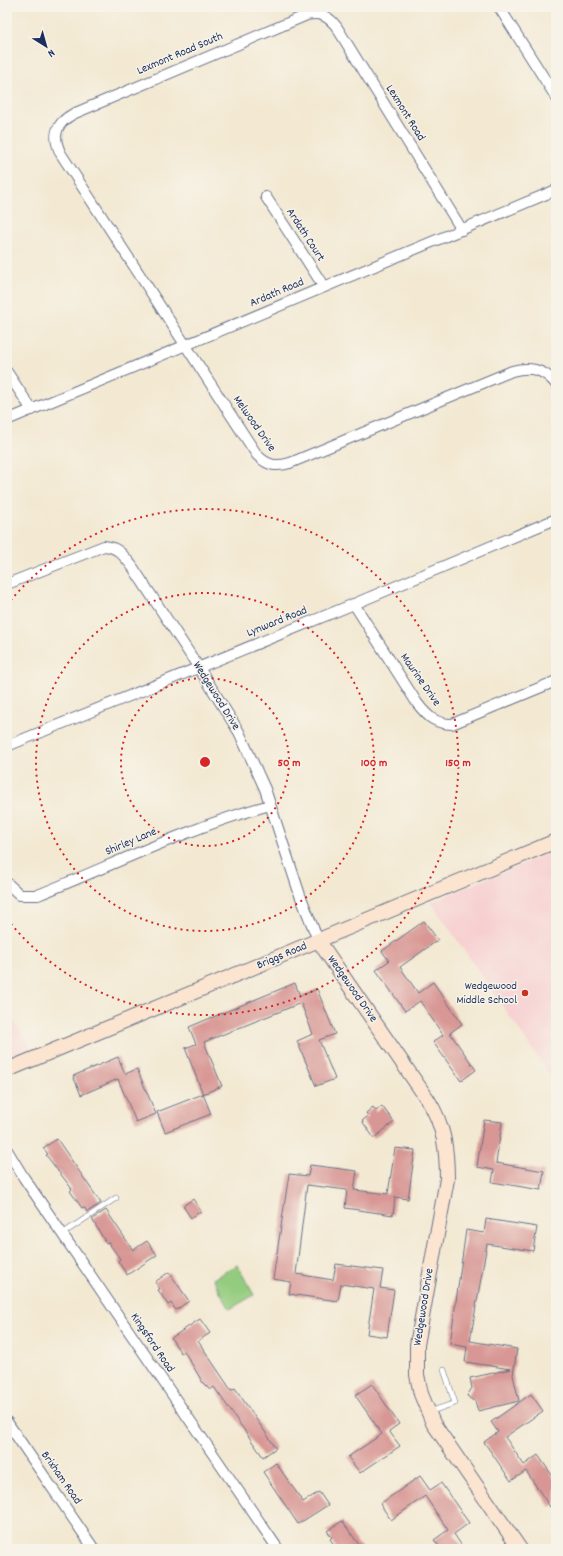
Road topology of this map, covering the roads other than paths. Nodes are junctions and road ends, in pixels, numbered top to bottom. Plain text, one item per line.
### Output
1 (499, 7) edge
2 (322, 14) joint
3 (556, 97) edge
4 (56, 133) joint
5 (556, 190) edge
6 (266, 198) dead end
7 (462, 230) junction
8 (324, 288) junction
9 (186, 345) junction
10 (7, 372) edge
11 (556, 384) edge
12 (32, 410) junction
13 (7, 420) edge
14 (556, 519) edge
15 (7, 584) edge
16 (354, 604) junction
17 (199, 668) junction
18 (556, 681) edge
19 (7, 746) edge
20 (270, 805) junction
21 (556, 842) edge
22 (7, 883) edge
23 (318, 940) junction
24 (7, 1070) edge
25 (7, 1150) edge
26 (116, 1198) dead end
27 (62, 1234) junction
28 (444, 1370) dead end
29 (428, 1412) junction
30 (7, 1422) edge
31 (94, 1549) edge
32 (278, 1549) edge
33 (520, 1549) edge

1 - 3 street
2 - 4 street, Lexmont Road South
2 - 7 street, Lexmont Road
4 - 9 street, Melwood Drive
5 - 7 street, Ardath Road
6 - 8 street, Ardath Court
7 - 8 street, Ardath Road
8 - 9 street, Ardath Road
9 - 11 street, Melwood Drive
9 - 12 street, Ardath Road
10 - 12 street
12 - 13 street, Ardath Road
14 - 16 street, Lynward Road
15 - 17 street, Wedgewood Drive
16 - 17 street, Lynward Road
16 - 18 street, Maurine Drive
17 - 19 street, Lynward Road
17 - 20 street, Wedgewood Drive
20 - 22 street, Shirley Lane
20 - 23 street, Wedgewood Drive
21 - 23 street, Briggs Road
23 - 24 street, Briggs Road
23 - 29 street, Wedgewood Drive
25 - 27 street, Kingsford Road
26 - 27 lane
27 - 32 street, Kingsford Road
28 - 29 lane
29 - 33 street, Wedgewood Drive
30 - 31 street, Brixham Road

